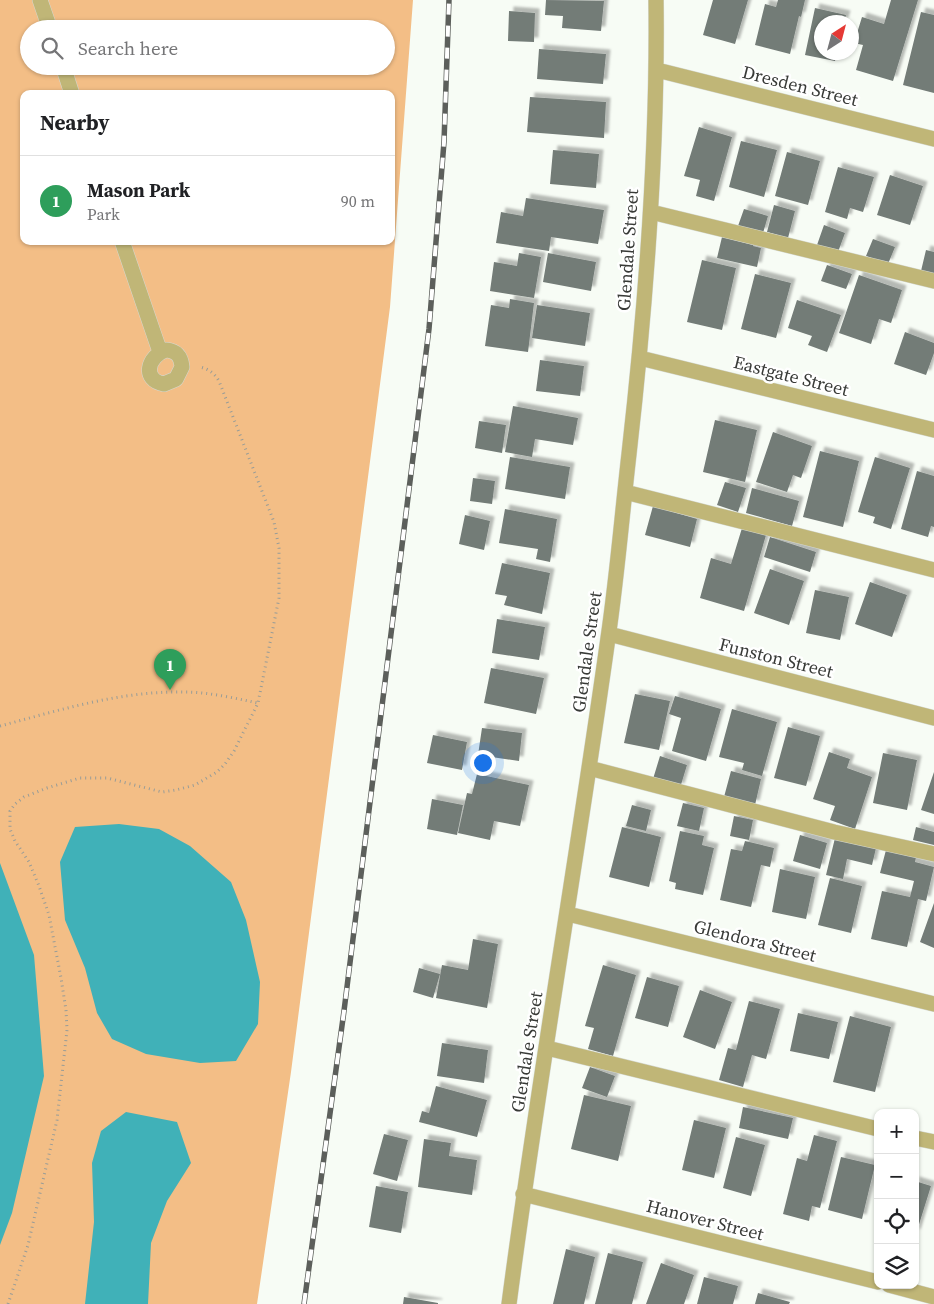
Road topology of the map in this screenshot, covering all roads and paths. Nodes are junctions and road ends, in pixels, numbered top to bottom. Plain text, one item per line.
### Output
1 (40, 0) edge
2 (656, 0) edge
3 (47, 20) edge
4 (657, 70) junction
5 (66, 75) edge
6 (71, 90) edge
7 (934, 139) edge
8 (651, 212) junction
9 (123, 245) edge
10 (934, 280) edge
11 (160, 352) junction
12 (640, 358) junction
13 (182, 367) junction
14 (934, 430) edge
15 (625, 492) junction
16 (934, 570) edge
17 (609, 634) junction
18 (258, 703) junction
19 (934, 718) edge
20 (0, 726) edge
21 (589, 768) junction
22 (934, 854) edge
23 (568, 914) junction
24 (934, 1004) edge
25 (546, 1048) junction
26 (874, 1128) edge
27 (919, 1139) edge
28 (934, 1142) edge
29 (523, 1194) junction
30 (874, 1281) edge
31 (905, 1289) edge
32 (934, 1296) edge
33 (8, 1304) edge
34 (509, 1304) edge

1 - 3 street
2 - 4 street, Glendale Street
4 - 7 street, Dresden Street
4 - 8 street, Glendale Street
5 - 6 street
8 - 10 street
8 - 12 street, Glendale Street
9 - 11 street
11 - 13 street
11 - 13 street
12 - 14 street, Eastgate Street
12 - 15 street, Glendale Street
13 - 18 path
15 - 16 street
15 - 17 street, Glendale Street
17 - 19 street, Funston Street
17 - 21 street, Glendale Street
18 - 20 path
18 - 33 path
21 - 22 street
21 - 23 street, Glendale Street
23 - 24 street, Glendora Street
23 - 25 street, Glendale Street
25 - 26 street
25 - 29 street, Glendale Street
27 - 28 street
29 - 30 street, Hanover Street
29 - 34 street, Glendale Street
31 - 32 street

